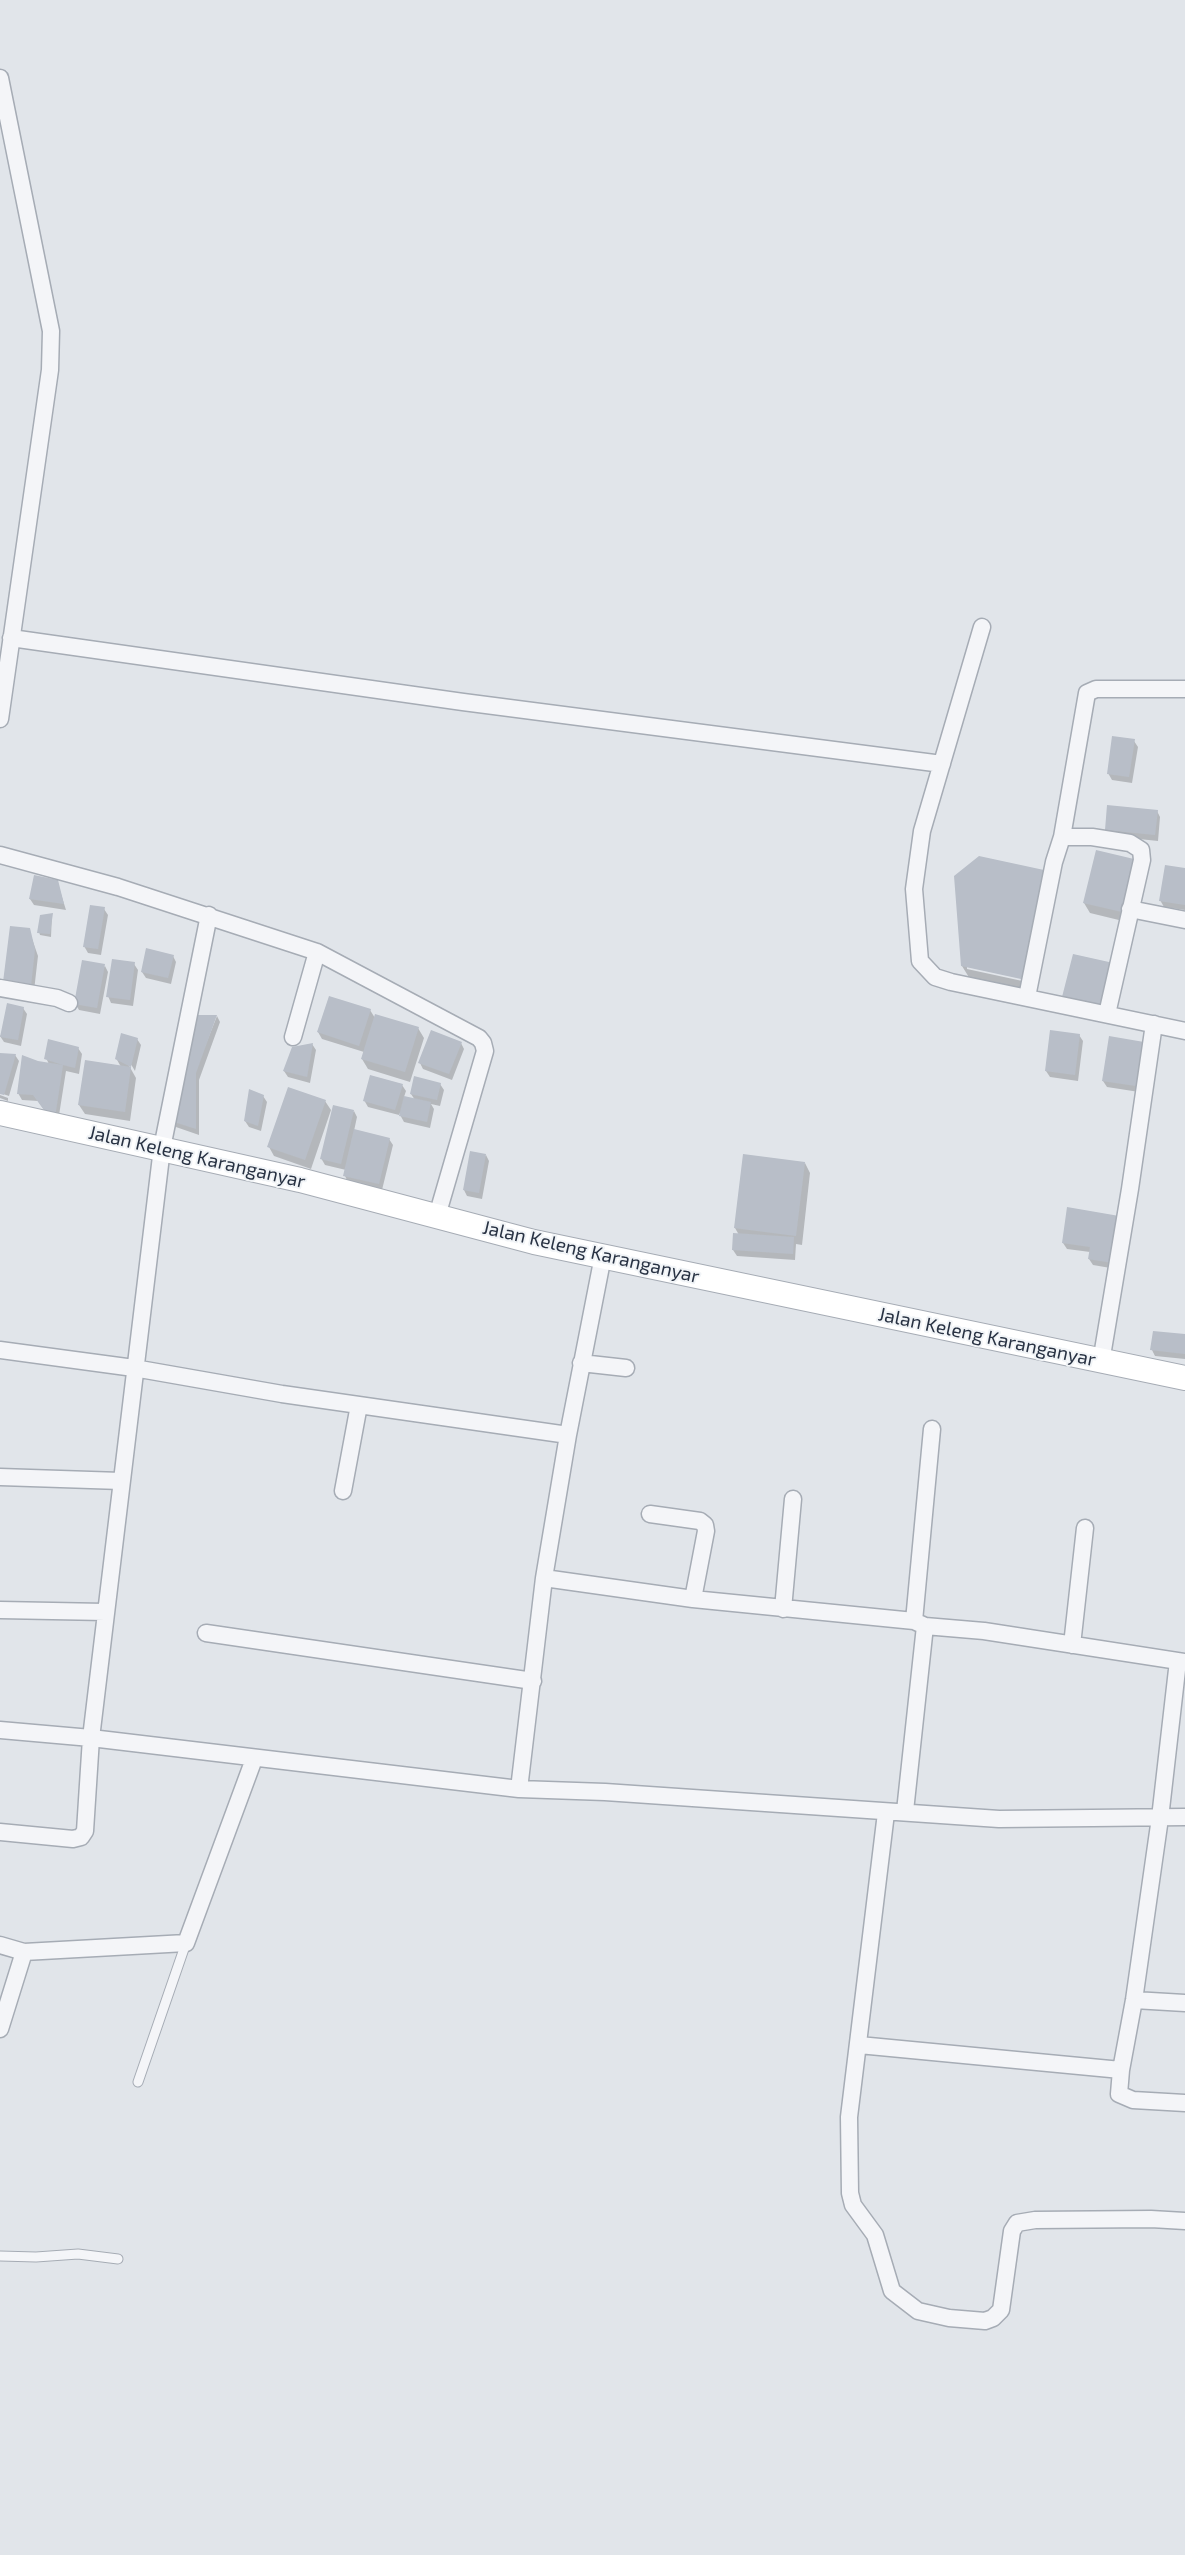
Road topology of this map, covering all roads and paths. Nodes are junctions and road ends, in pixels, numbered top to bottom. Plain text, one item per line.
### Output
1 (0, 78) edge
2 (982, 627) dead end
3 (11, 638) junction
4 (1185, 689) edge
5 (0, 719) edge
6 (942, 764) junction
7 (1062, 836) junction
8 (0, 855) edge
9 (1130, 909) junction
10 (209, 915) junction
11 (1185, 920) edge
12 (317, 952) junction
13 (0, 988) edge
14 (1027, 997) junction
15 (69, 1003) dead end
16 (1107, 1014) junction
17 (1154, 1024) junction
18 (1185, 1031) edge
19 (293, 1037) dead end
20 (0, 1113) edge
21 (162, 1148) junction
22 (437, 1216) junction
23 (603, 1256) junction
24 (0, 1350) edge
25 (1101, 1362) junction
26 (581, 1363) junction
27 (134, 1368) junction
28 (626, 1368) dead end
29 (1185, 1378) edge
30 (359, 1405) junction
31 (932, 1429) dead end
32 (568, 1435) junction
33 (0, 1477) edge
34 (121, 1481) junction
35 (343, 1491) dead end
36 (793, 1499) dead end
37 (650, 1514) dead end
38 (1085, 1528) dead end
39 (544, 1578) junction
40 (693, 1599) junction
41 (783, 1609) junction
42 (0, 1610) edge
43 (106, 1612) junction
44 (919, 1624) junction
45 (206, 1633) dead end
46 (1072, 1646) junction
47 (1182, 1661) edge
48 (533, 1681) junction
49 (0, 1730) edge
50 (91, 1738) junction
51 (254, 1759) junction
52 (519, 1789) junction
53 (905, 1811) junction
54 (886, 1813) junction
55 (1185, 1816) edge
56 (1160, 1818) junction
57 (0, 1832) edge
58 (186, 1943) junction
59 (0, 1945) edge
60 (24, 1952) junction
61 (1134, 2000) junction
62 (1185, 2003) edge
63 (0, 2029) edge
64 (859, 2045) junction
65 (1121, 2070) junction
66 (138, 2082) dead end
67 (1185, 2103) edge
68 (1185, 2221) edge
69 (0, 2256) edge
70 (118, 2259) dead end

1 - 3 street
2 - 6 street
3 - 5 street
3 - 6 street
4 - 7 street
6 - 14 street
7 - 9 street
7 - 14 street
8 - 10 street
9 - 11 street
9 - 16 street
10 - 12 street
10 - 21 street
12 - 19 street
12 - 22 street
13 - 15 street
14 - 16 street
16 - 17 street
17 - 18 street
17 - 25 street
20 - 21 main road, Jalan Keleng Karanganyar
21 - 22 main road, Jalan Keleng Karanganyar
21 - 27 street
22 - 23 main road, Jalan Keleng Karanganyar
23 - 25 main road, Jalan Keleng Karanganyar
23 - 26 street
24 - 27 street
25 - 29 main road, Jalan Keleng Karanganyar
26 - 28 street
26 - 32 street
27 - 30 street
27 - 34 street
30 - 32 street
30 - 35 street
31 - 44 street
32 - 39 street
33 - 34 street
34 - 43 street
36 - 41 street
37 - 40 street
38 - 46 street
39 - 40 street
39 - 48 street
40 - 41 street
41 - 44 street
42 - 43 street
43 - 50 street
44 - 46 street
44 - 53 street
45 - 48 street
46 - 47 street
47 - 56 street
48 - 52 street
49 - 50 street
50 - 51 street
50 - 57 street
51 - 52 street
51 - 58 street
52 - 54 street
53 - 54 street
53 - 56 street
54 - 64 street
55 - 56 street
56 - 61 street
58 - 60 street
58 - 66 lane
59 - 60 street
60 - 63 street
61 - 62 street
61 - 65 street
64 - 65 street
64 - 68 street
65 - 67 street
69 - 70 lane

